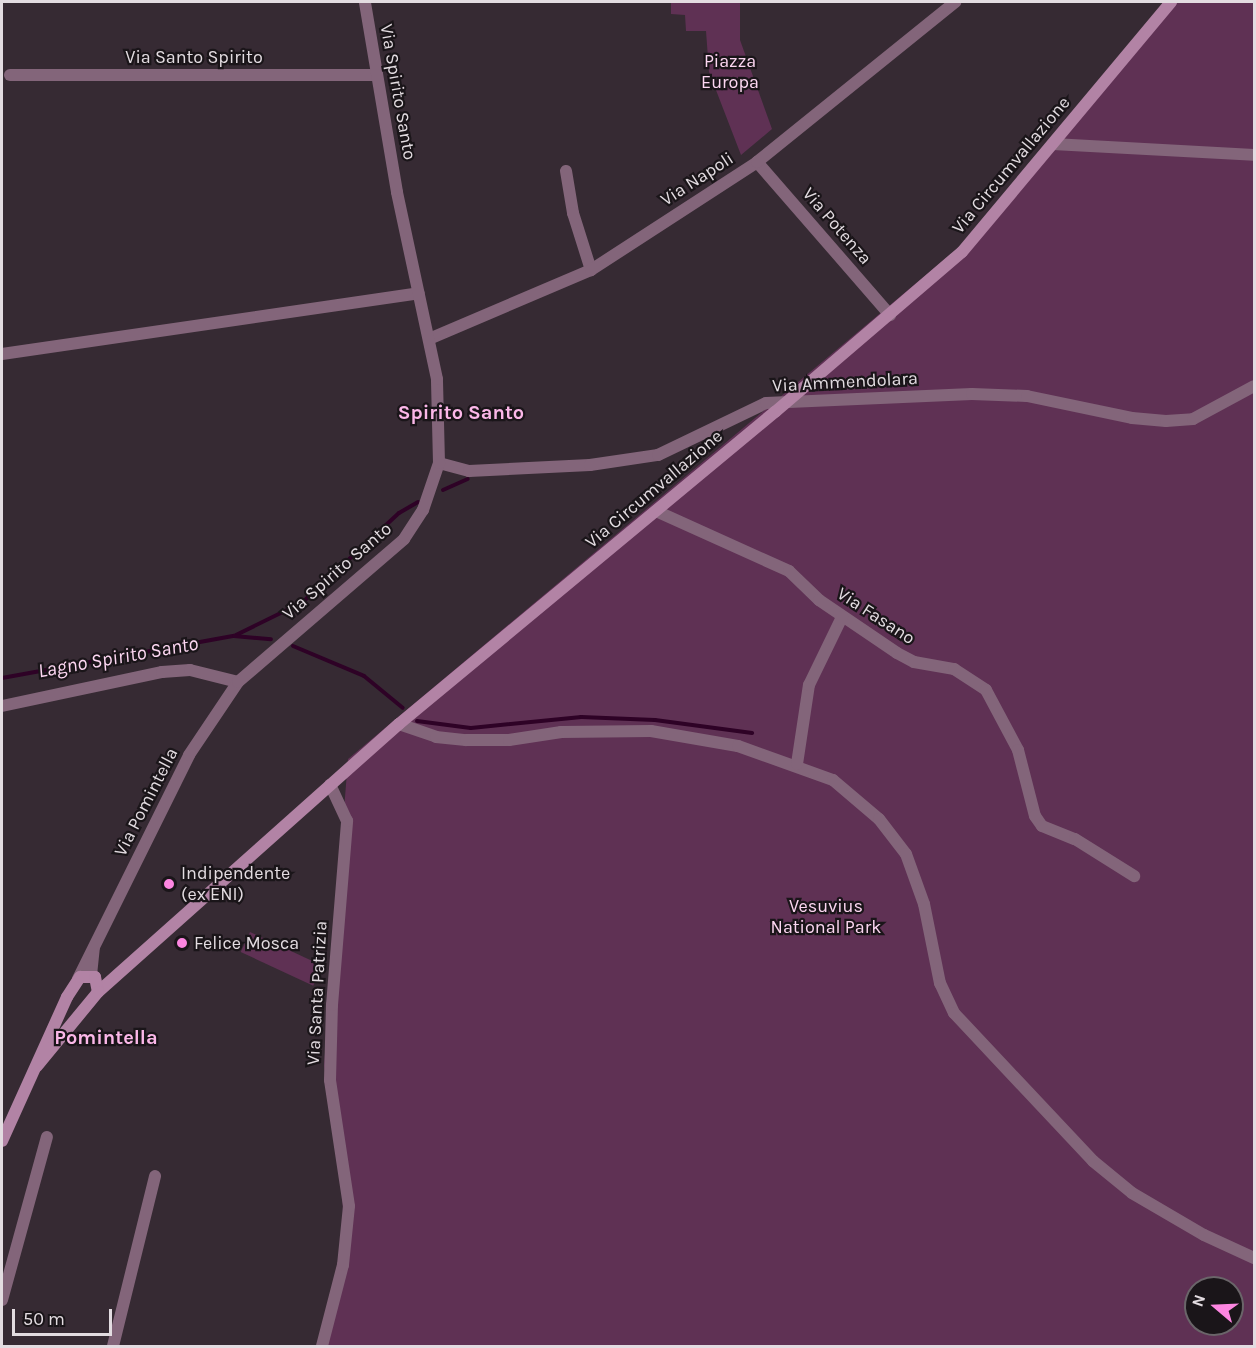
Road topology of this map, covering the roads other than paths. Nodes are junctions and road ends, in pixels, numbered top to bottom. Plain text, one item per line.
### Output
1 (365, 2) edge
2 (955, 2) edge
3 (1171, 2) edge
4 (10, 75) dead end
5 (377, 75) junction
6 (1053, 144) junction
7 (1254, 156) edge
8 (756, 162) junction
9 (566, 171) dead end
10 (591, 270) junction
11 (419, 294) junction
12 (890, 315) junction
13 (429, 339) junction
14 (2, 354) edge
15 (1254, 386) edge
16 (439, 463) junction
17 (656, 511) junction
18 (842, 617) junction
19 (238, 681) junction
20 (2, 706) edge
21 (399, 724) junction
22 (797, 764) junction
23 (330, 785) junction
24 (1134, 876) dead end
25 (94, 944) junction
26 (122, 967) junction
27 (93, 976) junction
28 (77, 983) junction
29 (95, 994) junction
30 (37, 1066) junction
31 (47, 1137) dead end
32 (2, 1141) edge
33 (155, 1176) dead end
34 (1254, 1258) edge
35 (2, 1300) edge
36 (113, 1347) edge
37 (322, 1347) edge

1 - 5 street, Via Spirito Santo
2 - 8 street, Via Napoli
3 - 6 main road, Via Circumvallazione
4 - 5 street, Via Santo Spirito
5 - 11 street, Via Spirito Santo
6 - 7 street
6 - 12 main road, Via Circumvallazione
8 - 10 street, Via Napoli
8 - 12 street, Via Potenza
9 - 10 street
10 - 13 street, Via Napoli
11 - 13 street, Via Spirito Santo
11 - 14 street
12 - 17 main road, Via Circumvallazione, bridge
13 - 16 street, Via Spirito Santo
15 - 16 street, Via Ammendolara
16 - 19 street, Via Spirito Santo
17 - 18 street, Via Fasano
17 - 21 main road, Via Circumvallazione
18 - 22 street
18 - 24 street, Via Fasano
19 - 20 street
19 - 25 street, Via Pomintella
21 - 22 street
21 - 23 main road, Via Circumvallazione
22 - 34 street
23 - 26 main road, Via Circumvallazione
23 - 37 street, Via Santa Patrizia
25 - 27 street, Via Pomintella
25 - 28 street, Via Pomintella
26 - 27 main road, Via Circumvallazione
26 - 29 main road, Via Circumvallazione
27 - 28 main road, Via Circumvallazione
27 - 29 main road
28 - 29 main road
28 - 30 main road, Via Pomintella
29 - 30 main road, Via Circumvallazione
30 - 32 main road, Via Pomintella
31 - 35 street
33 - 36 street

